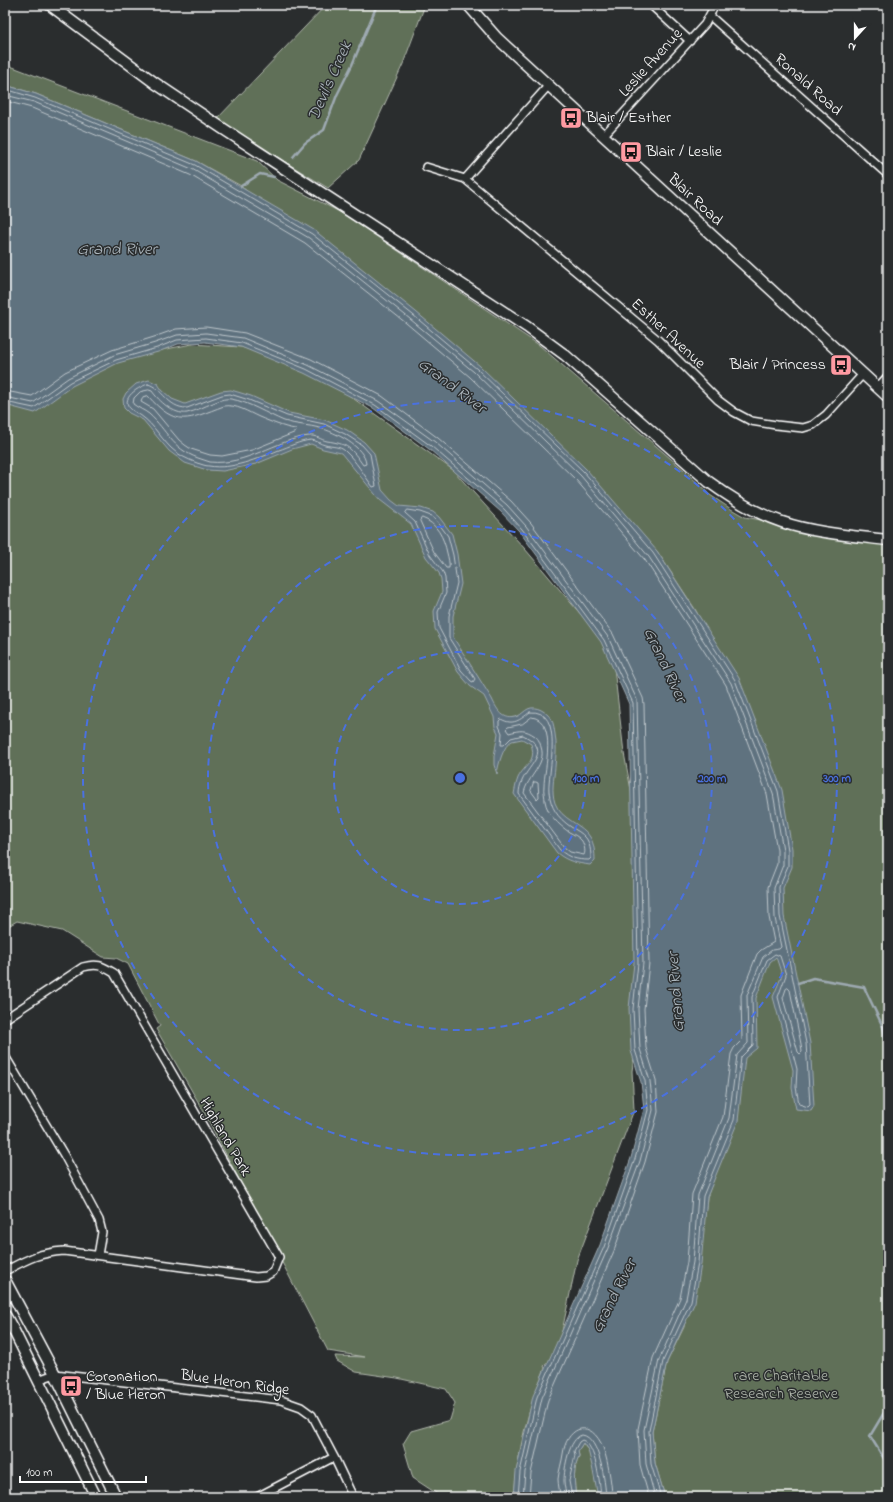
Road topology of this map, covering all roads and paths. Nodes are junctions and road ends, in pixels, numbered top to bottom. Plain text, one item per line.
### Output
1 (50, 5) edge
2 (468, 5) edge
3 (651, 5) edge
4 (715, 5) edge
5 (710, 16) junction
6 (690, 41) junction
7 (549, 85) junction
8 (603, 136) junction
9 (426, 167) dead end
10 (888, 175) edge
11 (465, 179) junction
12 (862, 374) junction
13 (888, 376) edge
14 (878, 388) junction
15 (888, 397) edge
16 (888, 540) edge
17 (5, 1020) edge
18 (5, 1056) edge
19 (8, 1066) edge
20 (98, 1255) junction
21 (5, 1271) edge
22 (5, 1280) edge
23 (5, 1315) edge
24 (55, 1374) junction
25 (38, 1380) junction
26 (334, 1457) junction
27 (114, 1493) edge
28 (96, 1497) edge
29 (257, 1497) edge
30 (353, 1497) edge

1 - 16 main road
2 - 7 main road, Blair Road
3 - 6 street
4 - 5 street, Leslie Avenue
5 - 6 street, Leslie Avenue
5 - 10 street, Ronald Road
6 - 8 street, Leslie Avenue
7 - 8 main road, Blair Road
7 - 11 street
8 - 12 main road, Blair Road
9 - 11 street, Esther Avenue
11 - 12 street, Esther Avenue
12 - 14 main road, Blair Road
13 - 14 street
14 - 15 main road, Blair Road
17 - 20 street, Highland Park
18 - 19 street
19 - 20 street
20 - 21 street, Highland Park
22 - 24 main road
23 - 25 main road
24 - 25 street, Blue Heron Ridge
24 - 26 street, Blue Heron Ridge
24 - 27 main road
25 - 28 main road
26 - 29 street
26 - 30 street, Blue Heron Ridge
27 - 28 main road

